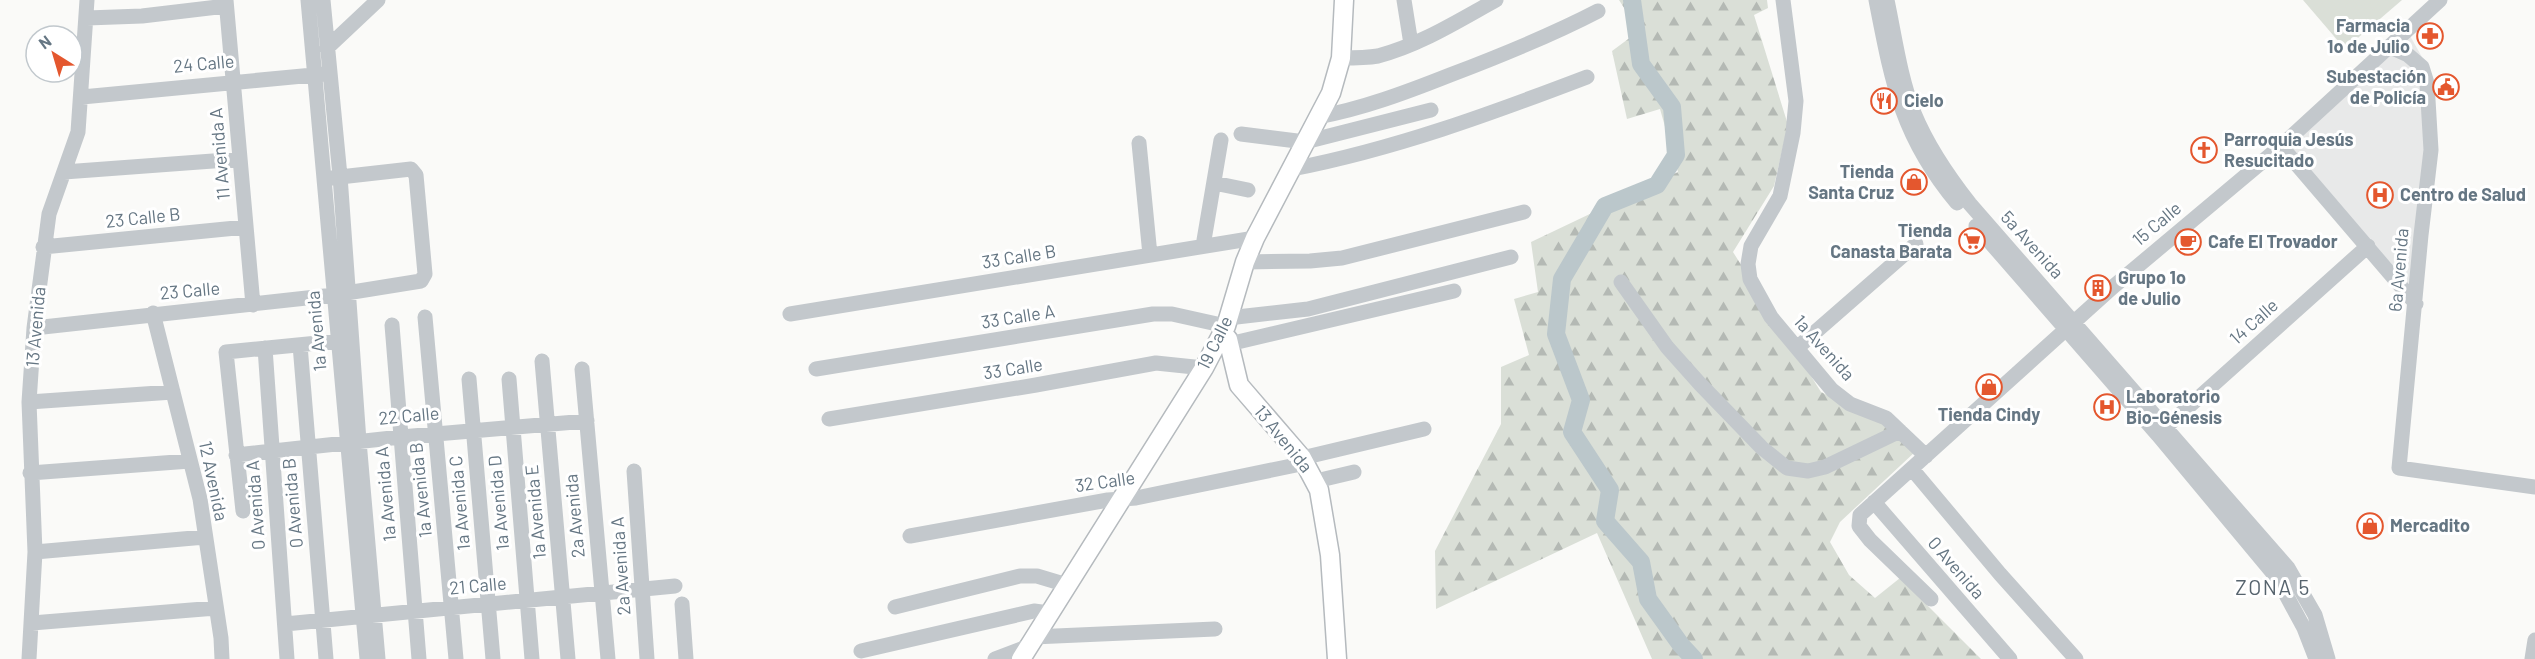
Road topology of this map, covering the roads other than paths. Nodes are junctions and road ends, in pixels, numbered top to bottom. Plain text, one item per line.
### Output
1 (87, 0) edge
2 (308, 0) edge
3 (323, 0) edge
4 (378, 0) edge
5 (1344, 0) edge
6 (1404, 0) edge
7 (1496, 0) edge
8 (1783, 0) edge
9 (1876, 0) edge
10 (1887, 0) edge
11 (2440, 0) edge
12 (226, 3) edge
13 (1598, 11) dead end
14 (87, 18) junction
15 (1411, 44) junction
16 (327, 48) junction
17 (2395, 50) junction
18 (1341, 58) junction
19 (322, 74) junction
20 (1587, 76) dead end
21 (233, 81) junction
22 (82, 97) junction
23 (1431, 110) dead end
24 (1317, 117) junction
25 (1241, 134) dead end
26 (1221, 140) dead end
27 (1305, 142) junction
28 (1139, 143) dead end
29 (2281, 146) junction
30 (240, 159) junction
31 (1292, 169) junction
32 (64, 172) junction
33 (340, 176) junction
34 (324, 178) junction
35 (1214, 183) junction
36 (1248, 190) dead end
37 (1524, 212) dead end
38 (246, 227) junction
39 (1255, 238) junction
40 (1916, 244) dead end
41 (1203, 246) junction
42 (2368, 246) junction
43 (43, 248) junction
44 (1150, 255) junction
45 (1511, 257) dead end
46 (1245, 262) junction
47 (1622, 282) dead end
48 (1454, 291) dead end
49 (342, 294) junction
50 (2416, 304) junction
51 (253, 305) junction
52 (153, 313) junction
53 (790, 314) dead end
54 (425, 317) dead end
55 (392, 325) dead end
56 (2070, 326) junction
57 (34, 328) junction
58 (1226, 330) junction
59 (338, 341) junction
60 (300, 345) junction
61 (265, 348) junction
62 (1797, 348) junction
63 (542, 362) dead end
64 (1204, 368) junction
65 (582, 369) dead end
66 (816, 369) dead end
67 (469, 379) dead end
68 (508, 379) dead end
69 (173, 392) junction
70 (29, 402) junction
71 (829, 419) dead end
72 (587, 421) junction
73 (548, 424) junction
74 (512, 427) junction
75 (2166, 427) junction
76 (1424, 429) dead end
77 (473, 430) junction
78 (1900, 431) junction
79 (436, 434) junction
80 (401, 436) junction
81 (353, 442) junction
82 (308, 447) junction
83 (272, 451) junction
84 (236, 455) junction
85 (1926, 456) junction
86 (190, 461) junction
87 (1304, 461) junction
88 (1912, 469) junction
89 (634, 471) dead end
90 (30, 472) junction
91 (1354, 472) dead end
92 (1316, 481) junction
93 (2535, 487) edge
94 (1123, 498) junction
95 (1874, 502) junction
96 (243, 512) dead end
97 (910, 536) dead end
98 (205, 537) junction
99 (35, 552) junction
100 (1067, 585) junction
101 (675, 586) dead end
102 (641, 590) junction
103 (602, 594) junction
104 (563, 597) junction
105 (1931, 599) dead end
106 (528, 601) junction
107 (682, 604) dead end
108 (488, 605) junction
109 (895, 607) dead end
110 (216, 608) junction
111 (452, 608) junction
112 (416, 612) junction
113 (1049, 614) junction
114 (369, 616) junction
115 (323, 621) junction
116 (32, 623) junction
117 (285, 624) junction
118 (1215, 629) dead end
119 (2535, 640) edge
120 (1028, 647) edge
121 (861, 651) dead end
122 (29, 659) edge
123 (222, 659) edge
124 (287, 659) edge
125 (326, 659) edge
126 (367, 659) edge
127 (378, 659) edge
128 (419, 659) edge
129 (456, 659) edge
130 (494, 659) edge
131 (532, 659) edge
132 (568, 659) edge
133 (608, 659) edge
134 (647, 659) edge
135 (686, 659) edge
136 (994, 659) edge
137 (1336, 659) edge
138 (2010, 659) edge
139 (2076, 659) edge
140 (2316, 659) edge
141 (2328, 659) edge
142 (2532, 659) edge

1 - 14 street, 13 Avenida
2 - 19 street, 1a Avenida
3 - 16 street, 1a Avenida
4 - 16 street
5 - 18 main road, 19 Calle
6 - 15 street
7 - 15 street
8 - 62 street, 1a Avenida
9 - 56 street, 5a Avenida
10 - 56 street, 5a Avenida
11 - 17 street, 15 Calle
12 - 14 street
12 - 21 street, 11 Avenida A
13 - 24 street
14 - 22 street, 13 Avenida
15 - 18 street
16 - 19 street, 1a Avenida
17 - 29 street, 15 Calle
17 - 50 street, 6a Avenida
18 - 24 main road, 19 Calle
19 - 21 street, 24 Calle
19 - 33 street, 1a Avenida
19 - 34 street, 1a Avenida
20 - 31 street
21 - 22 street, 24 Calle
21 - 30 street, 11 Avenida A
22 - 32 street, 13 Avenida
23 - 27 street
24 - 27 main road, 19 Calle
25 - 27 street
26 - 35 street
27 - 31 main road, 19 Calle
28 - 44 street
29 - 42 street
29 - 56 street, 15 Calle
30 - 32 street
30 - 38 street, 11 Avenida A
31 - 39 main road, 19 Calle
32 - 43 street, 13 Avenida
33 - 34 street
33 - 49 street, 1a Avenida
33 - 49 street, 23 Calle
34 - 49 street, 1a Avenida
35 - 36 street
35 - 41 street
37 - 46 street
38 - 43 street, 23 Calle B
38 - 51 street, 11 Avenida A
39 - 41 street, 33 Calle B
39 - 46 main road, 19 Calle
40 - 62 street
41 - 44 street, 33 Calle B
42 - 50 street
42 - 75 street, 14 Calle
43 - 57 street, 13 Avenida
44 - 53 street, 33 Calle B
45 - 58 street, 33 Calle A
46 - 58 main road, 19 Calle
47 - 78 street
48 - 58 street
49 - 51 street, 23 Calle
49 - 59 street, 1a Avenida
49 - 81 street, 1a Avenida
50 - 93 street, 6a Avenida
51 - 52 street, 23 Calle
52 - 57 street, 23 Calle
52 - 69 street, 12 Avenida
54 - 79 street, 1a Avenida B
55 - 80 street, 1a Avenida A
56 - 75 street, 5a Avenida
56 - 85 street, 15 Calle
56 - 140 street, 5a Avenida
57 - 70 street, 13 Avenida
58 - 64 main road, 19 Calle
58 - 66 street, 33 Calle A
58 - 87 main road, 13 Avenida
59 - 60 street
59 - 81 street, 1a Avenida
60 - 61 street
60 - 82 street, 0 Avenida B
61 - 83 street, 0 Avenida A
61 - 84 street
62 - 78 street, 1a Avenida
63 - 73 street, 1a Avenida E
64 - 71 street, 33 Calle
64 - 94 main road, 19 Calle
65 - 72 street, 2a Avenida
67 - 77 street, 1a Avenida C
68 - 74 street, 1a Avenida D
69 - 70 street
69 - 86 street, 12 Avenida
70 - 90 street, 13 Avenida
72 - 73 street, 22 Calle
72 - 103 street, 2a Avenida
73 - 74 street, 22 Calle
73 - 104 street, 1a Avenida E
74 - 77 street, 22 Calle
74 - 106 street, 1a Avenida D
75 - 141 street, 5a Avenida
76 - 87 street, 32 Calle
77 - 79 street, 22 Calle
77 - 108 street, 1a Avenida C
78 - 85 street, 1a Avenida
79 - 80 street, 22 Calle
79 - 111 street, 1a Avenida B
80 - 81 street, 22 Calle
80 - 112 street, 1a Avenida A
81 - 82 street, 22 Calle
81 - 114 street, 1a Avenida
82 - 83 street, 22 Calle
82 - 115 street, 0 Avenida B
83 - 84 street, 22 Calle
83 - 117 street, 0 Avenida A
84 - 96 street
85 - 88 street, 15 Calle
86 - 90 street
86 - 98 street, 12 Avenida
87 - 92 main road, 13 Avenida
87 - 94 street, 32 Calle
88 - 95 street, 15 Calle
88 - 139 street
89 - 102 street, 2a Avenida A
90 - 99 street, 13 Avenida
91 - 92 street
92 - 137 main road, 13 Avenida
94 - 97 street, 32 Calle
94 - 100 main road, 19 Calle
95 - 105 street, 15 Calle
95 - 138 street, 0 Avenida
98 - 99 street
98 - 110 street, 12 Avenida
99 - 116 street, 13 Avenida
100 - 109 street
100 - 113 main road, 19 Calle
101 - 102 street, 21 Calle
102 - 103 street, 21 Calle
102 - 134 street, 2a Avenida A
103 - 104 street, 21 Calle
103 - 133 street, 2a Avenida
104 - 106 street, 21 Calle
104 - 132 street, 1a Avenida E
106 - 108 street, 21 Calle
106 - 131 street, 1a Avenida D
107 - 135 street
108 - 111 street, 21 Calle
108 - 130 street, 1a Avenida C
110 - 116 street
110 - 123 street, 12 Avenida
111 - 112 street, 21 Calle
111 - 129 street, 1a Avenida B
112 - 114 street, 21 Calle
112 - 128 street, 1a Avenida A
113 - 120 main road, 19 Calle
113 - 121 street
114 - 115 street, 21 Calle
114 - 126 street, 1a Avenida
114 - 127 street, 1a Avenida
115 - 117 street, 21 Calle
115 - 125 street, 0 Avenida B
116 - 122 street, 13 Avenida
117 - 124 street, 0 Avenida A
118 - 120 street
119 - 142 street
120 - 136 street

